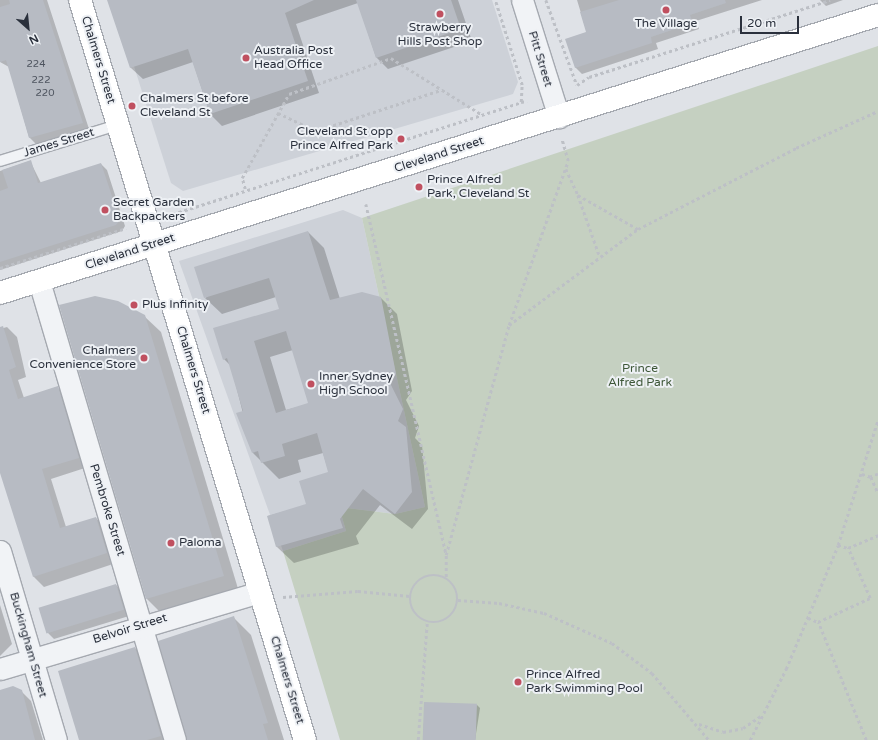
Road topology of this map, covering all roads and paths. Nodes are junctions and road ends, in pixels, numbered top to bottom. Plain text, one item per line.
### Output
1 (80, 0) edge
2 (495, 0) edge
3 (522, 0) edge
4 (546, 0) edge
5 (830, 0) edge
6 (878, 15) edge
7 (442, 90) junction
8 (527, 101) dead end
9 (522, 102) junction
10 (878, 111) edge
11 (278, 113) junction
12 (481, 114) junction
13 (559, 117) junction
14 (117, 125) junction
15 (562, 140) dead end
16 (0, 160) edge
17 (566, 168) junction
18 (246, 189) junction
19 (578, 195) junction
20 (366, 204) dead end
21 (173, 214) dead end
22 (126, 228) dead end
23 (638, 228) junction
24 (155, 244) junction
25 (600, 257) junction
26 (0, 268) edge
27 (39, 281) junction
28 (0, 293) edge
29 (509, 325) junction
30 (878, 420) edge
31 (862, 474) junction
32 (878, 474) edge
33 (871, 477) junction
34 (878, 493) edge
35 (878, 535) edge
36 (838, 545) junction
37 (848, 548) junction
38 (0, 551) edge
39 (446, 555) junction
40 (446, 577) junction
41 (260, 592) junction
42 (410, 596) junction
43 (458, 600) junction
44 (808, 618) junction
45 (427, 622) junction
46 (818, 622) junction
47 (141, 626) junction
48 (32, 660) junction
49 (0, 669) edge
50 (763, 715) junction
51 (698, 724) junction
52 (56, 740) edge
53 (175, 740) edge
54 (305, 740) edge
55 (418, 740) edge
56 (709, 740) edge
57 (750, 740) edge
58 (866, 740) edge

1 - 14 main road, Chalmers Street
2 - 9 path
3 - 13 street, Pitt Street
4 - 5 path
6 - 13 main road, Cleveland Street
7 - 11 path
7 - 11 path
7 - 12 path
8 - 9 path
9 - 12 path
10 - 23 path
11 - 18 path
12 - 18 path
13 - 24 main road, Cleveland Street
14 - 16 lane, James Street
14 - 24 main road, Chalmers Street
15 - 17 path
17 - 19 path
17 - 29 path
18 - 21 path
19 - 23 path
19 - 25 path
20 - 39 path
22 - 26 path
23 - 25 path
24 - 27 main road, Cleveland Street
24 - 41 main road, Chalmers Street
25 - 29 path
27 - 28 main road, Cleveland Street
27 - 47 street, Pembroke Street
29 - 39 path
30 - 31 path
31 - 33 path
31 - 36 path
32 - 33 path
33 - 34 path
35 - 37 path
36 - 37 path
36 - 44 path
37 - 46 path
38 - 48 street, Buckingham Street
39 - 40 path
40 - 42 path
40 - 43 path
41 - 42 path
41 - 47 street, Belvoir Street
41 - 54 main road, Chalmers Street
42 - 45 path
43 - 45 path
43 - 51 path
44 - 46 path
44 - 50 path
45 - 55 path
46 - 58 path
47 - 48 street, Belvoir Street
47 - 53 street, Pembroke Street
48 - 49 street, Belvoir Street
48 - 52 street, Buckingham Street
50 - 51 path
50 - 57 path
51 - 56 path

